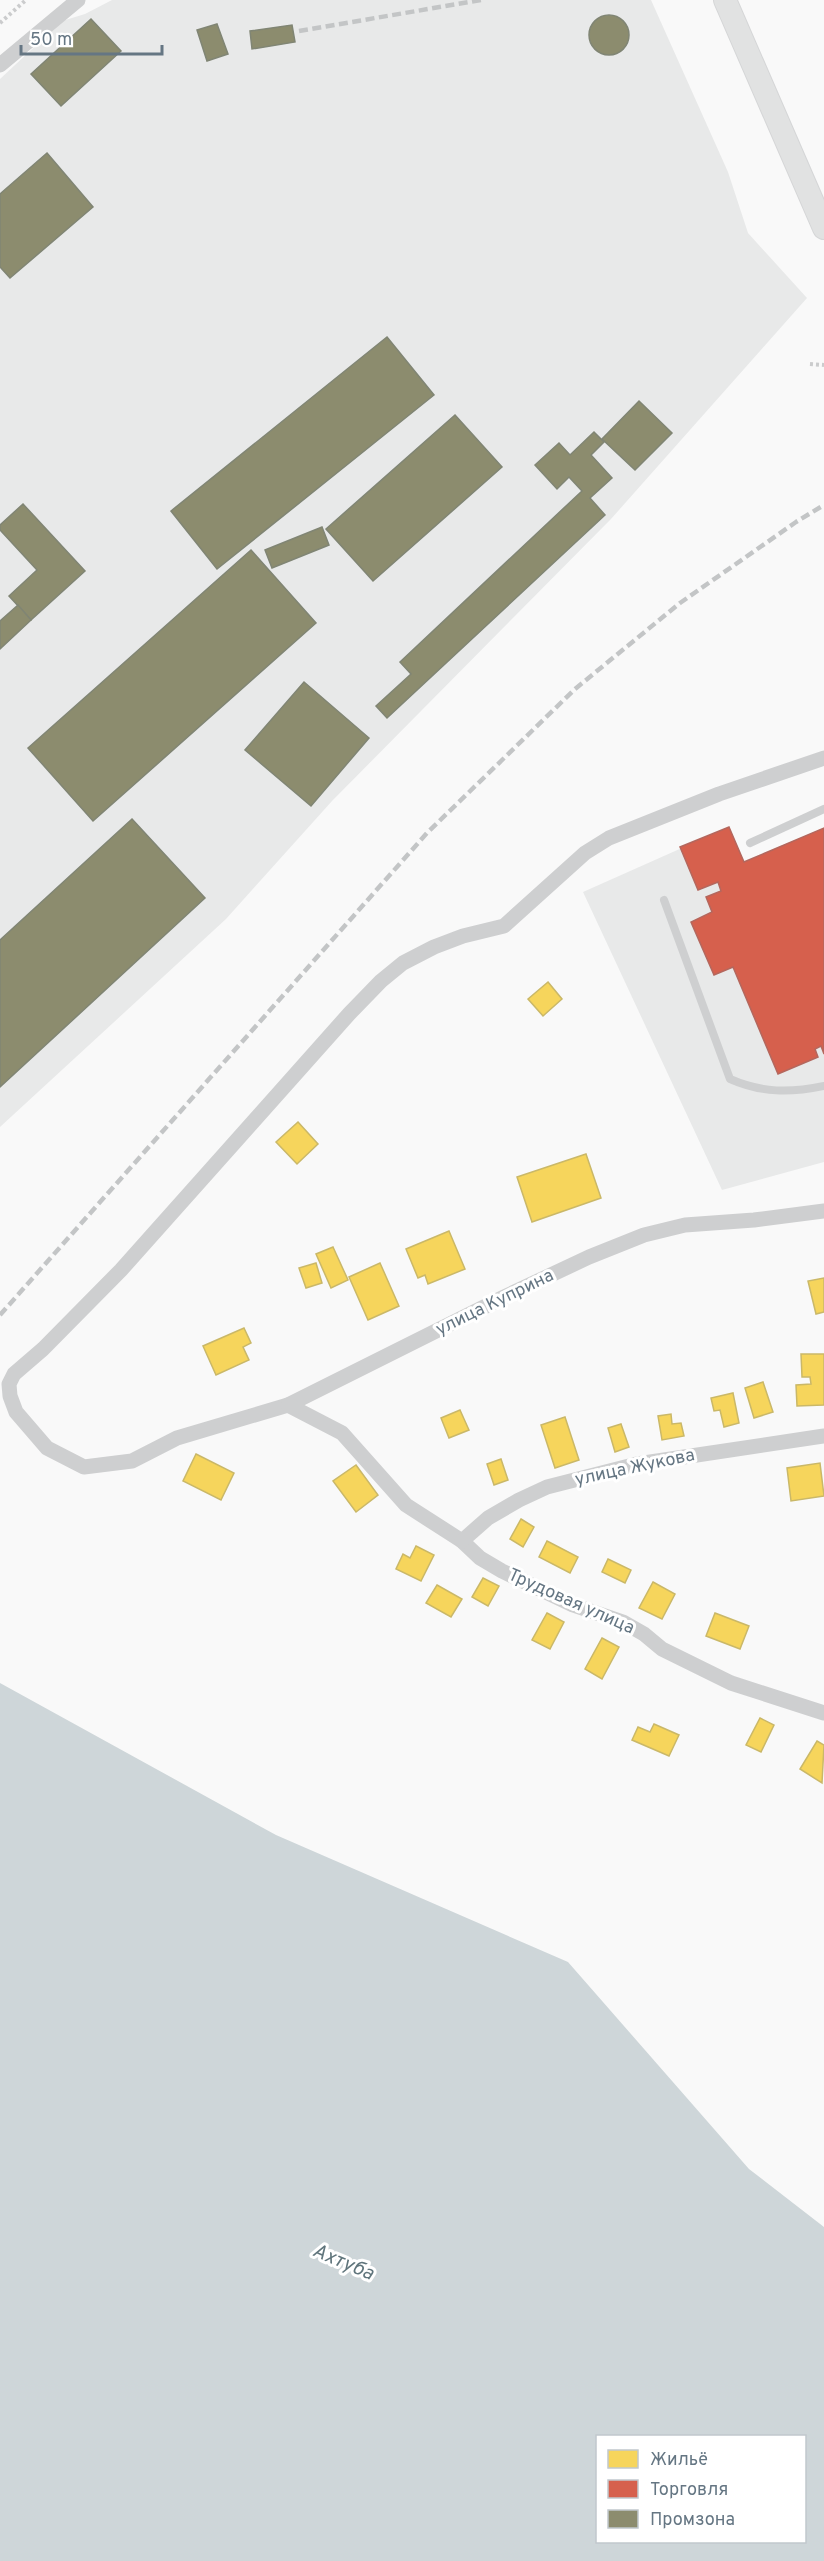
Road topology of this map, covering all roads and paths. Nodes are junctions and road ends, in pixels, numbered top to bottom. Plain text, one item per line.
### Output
1 (26, 0) edge
2 (78, 0) edge
3 (725, 0) edge
4 (0, 23) edge
5 (0, 65) edge
6 (824, 228) edge
7 (810, 364) dead end
8 (824, 365) edge
9 (824, 758) edge
10 (824, 809) edge
11 (750, 843) dead end
12 (664, 900) dead end
13 (824, 1086) edge
14 (824, 1211) edge
15 (288, 1405) junction
16 (824, 1436) edge
17 (462, 1541) junction
18 (824, 1713) edge

1 - 4 path
2 - 5 street
3 - 6 main road
7 - 8 path
9 - 15 street, улица Куприна
10 - 11 lane
12 - 13 lane
14 - 15 street, улица Куприна
15 - 17 street, Трудовая улица
16 - 17 street, улица Жукова
17 - 18 street, Трудовая улица

